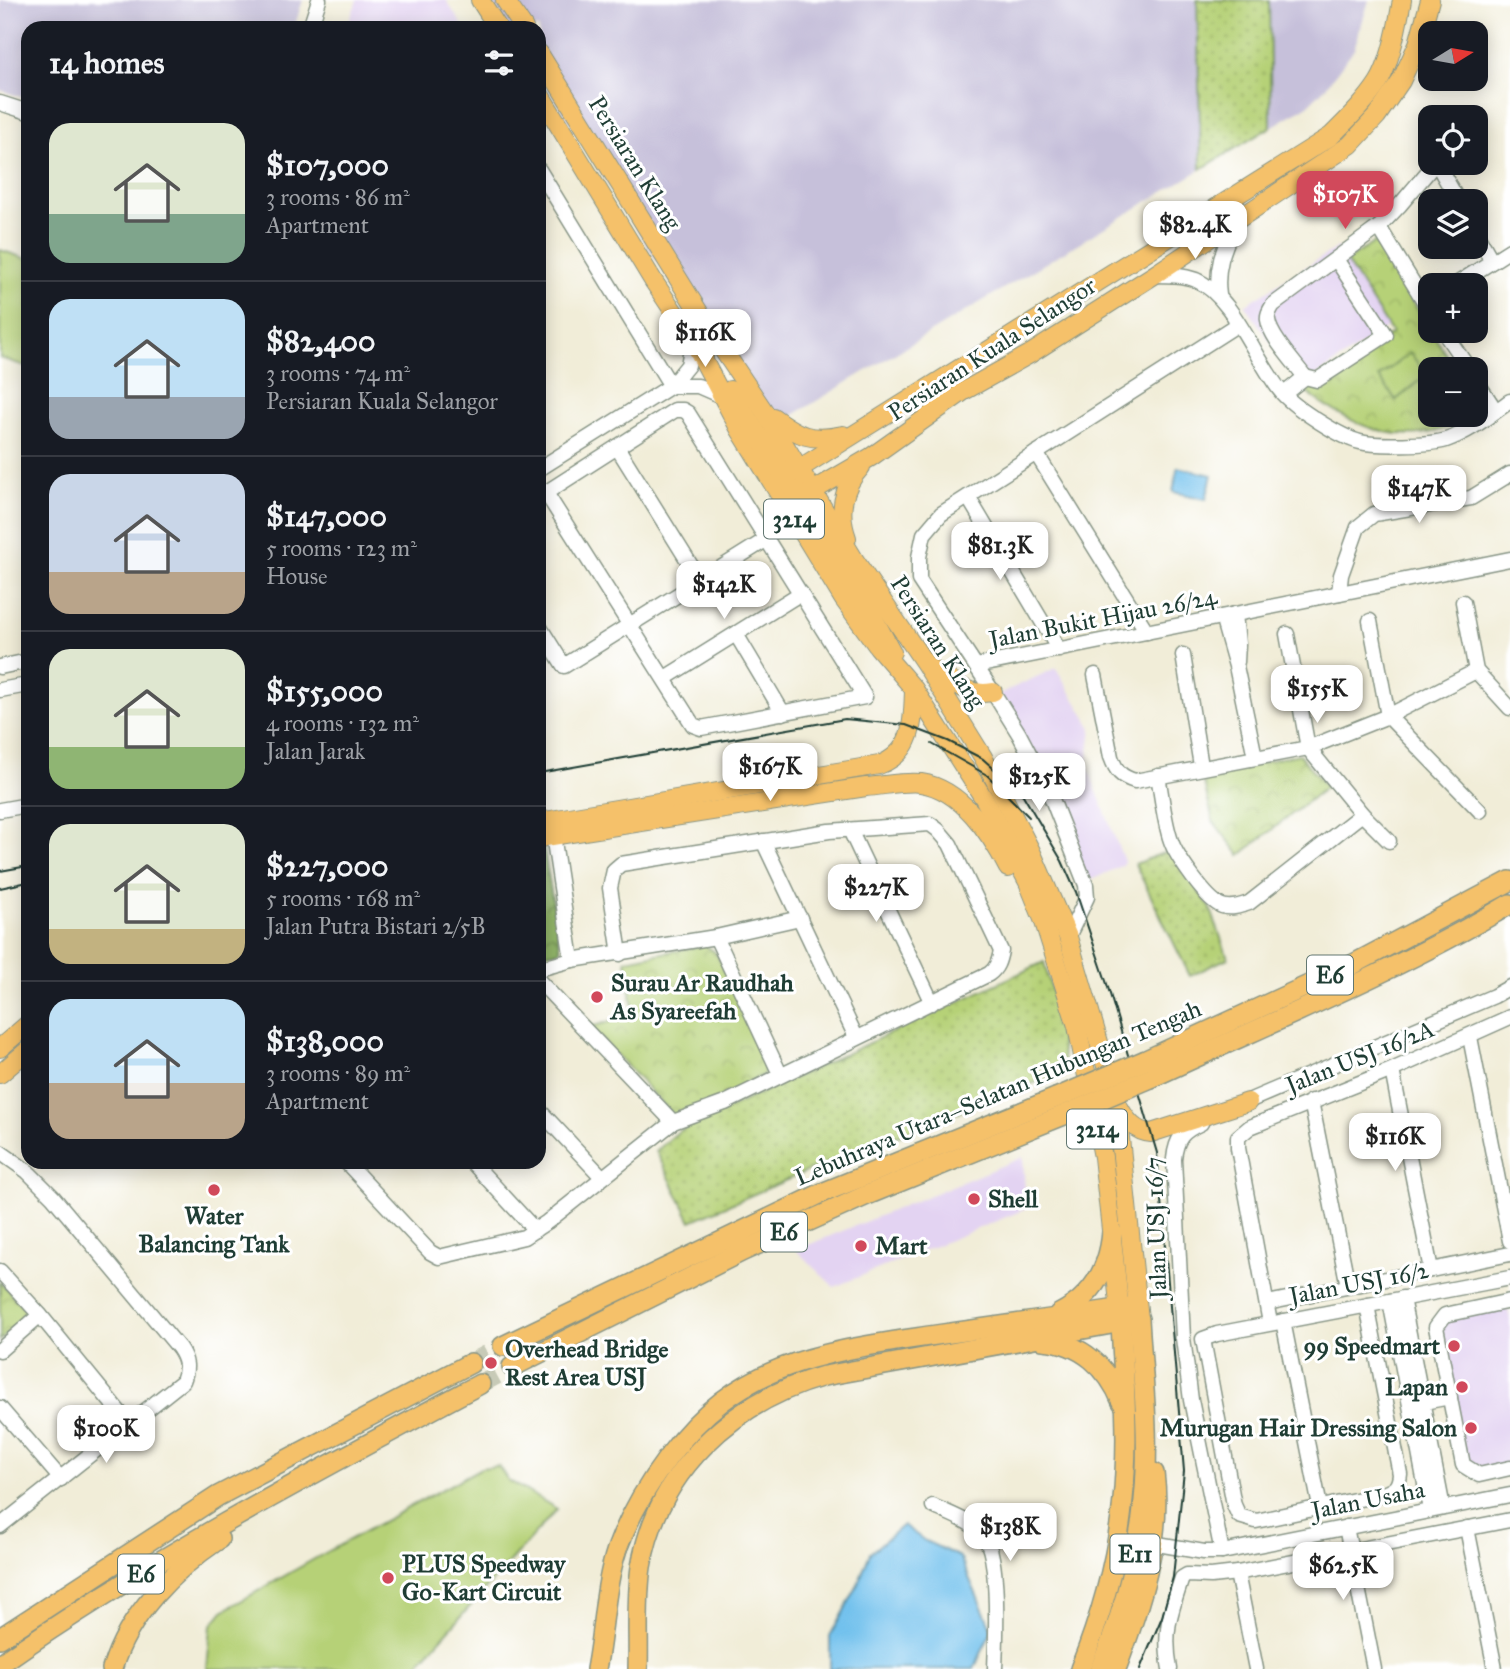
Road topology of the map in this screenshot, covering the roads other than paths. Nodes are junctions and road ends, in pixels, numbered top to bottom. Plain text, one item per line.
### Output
1 (319, 0) edge
2 (480, 0) edge
3 (505, 0) edge
4 (1402, 0) edge
5 (1430, 0) edge
6 (312, 21) edge
7 (494, 21) edge
8 (519, 21) edge
9 (546, 64) edge
10 (0, 103) edge
11 (546, 104) edge
12 (21, 109) edge
13 (546, 181) edge
14 (1451, 189) edge
15 (1236, 220) junction
16 (1378, 227) junction
17 (1510, 250) edge
18 (1488, 254) edge
19 (1336, 259) junction
20 (1492, 261) junction
21 (1474, 273) edge
22 (1154, 275) junction
23 (1418, 290) edge
24 (1219, 295) junction
25 (1238, 324) junction
26 (694, 344) junction
27 (1305, 377) junction
28 (671, 386) junction
29 (1284, 394) junction
30 (721, 397) junction
31 (1488, 399) edge
32 (1510, 401) edge
33 (764, 411) junction
34 (1496, 411) junction
35 (856, 432) junction
36 (617, 447) junction
37 (572, 448) junction
38 (1036, 453) junction
39 (871, 457) junction
40 (546, 465) edge
41 (584, 468) junction
42 (792, 473) junction
43 (1510, 474) edge
44 (546, 492) edge
45 (806, 495) junction
46 (968, 497) junction
47 (546, 501) edge
48 (767, 539) junction
49 (854, 559) junction
50 (1510, 559) edge
51 (700, 580) junction
52 (801, 593) junction
53 (1339, 593) junction
54 (1463, 602) dead end
55 (1228, 616) junction
56 (1370, 621) dead end
57 (630, 624) junction
58 (1147, 632) junction
59 (736, 634) junction
60 (1287, 634) dead end
61 (546, 637) edge
62 (1059, 650) junction
63 (1183, 655) dead end
64 (21, 662) edge
65 (926, 665) junction
66 (976, 666) junction
67 (0, 667) edge
68 (1476, 671) junction
69 (1095, 675) dead end
70 (665, 678) junction
71 (910, 683) junction
72 (21, 686) edge
73 (0, 690) edge
74 (993, 692) junction
75 (1510, 708) edge
76 (783, 713) junction
77 (1388, 716) junction
78 (1308, 748) junction
79 (1255, 757) junction
80 (1201, 766) junction
81 (1158, 776) junction
82 (21, 806) edge
83 (0, 810) edge
84 (1480, 811) dead end
85 (1362, 814) junction
86 (546, 829) edge
87 (546, 829) edge
88 (850, 830) junction
89 (546, 834) edge
90 (764, 841) junction
91 (1389, 841) dead end
92 (1510, 881) edge
93 (1510, 904) edge
94 (800, 918) junction
95 (716, 937) junction
96 (1068, 937) junction
97 (620, 954) junction
98 (1055, 954) junction
99 (572, 960) junction
100 (546, 968) edge
101 (1510, 987) edge
102 (546, 988) edge
103 (932, 1003) junction
104 (1510, 1017) edge
105 (21, 1030) edge
106 (856, 1037) junction
107 (1470, 1037) junction
108 (0, 1048) edge
109 (21, 1056) edge
110 (1148, 1069) junction
111 (1392, 1070) junction
112 (0, 1074) edge
113 (780, 1074) junction
114 (1116, 1100) junction
115 (1248, 1101) junction
116 (1311, 1101) junction
117 (1060, 1107) junction
118 (546, 1117) edge
119 (673, 1122) junction
120 (0, 1152) edge
121 (21, 1167) edge
122 (24, 1169) edge
123 (353, 1169) edge
124 (478, 1169) edge
125 (602, 1177) junction
126 (535, 1230) junction
127 (1112, 1232) junction
128 (1510, 1241) edge
129 (1510, 1254) edge
130 (1431, 1270) junction
131 (0, 1271) edge
132 (1507, 1278) edge
133 (1348, 1286) junction
134 (1396, 1299) junction
135 (1510, 1302) edge
136 (1267, 1303) junction
137 (1367, 1305) junction
138 (1130, 1314) junction
139 (40, 1315) junction
140 (1035, 1321) junction
141 (1277, 1322) junction
142 (1024, 1339) junction
143 (503, 1346) tunnel mouth
144 (0, 1350) edge
145 (471, 1363) tunnel mouth
146 (512, 1367) tunnel mouth
147 (480, 1384) tunnel mouth
148 (1450, 1397) junction
149 (1416, 1404) junction
150 (0, 1409) edge
151 (1125, 1409) junction
152 (130, 1424) junction
153 (1146, 1434) junction
154 (1510, 1468) edge
155 (1431, 1477) junction
156 (61, 1479) junction
157 (273, 1494) junction
158 (1510, 1495) edge
159 (1468, 1503) junction
160 (933, 1506) dead end
161 (1320, 1507) junction
162 (1437, 1509) junction
163 (1406, 1516) junction
164 (1510, 1520) edge
165 (0, 1526) edge
166 (1346, 1527) junction
167 (1467, 1528) junction
168 (1152, 1543) junction
169 (1350, 1551) junction
170 (1222, 1552) junction
171 (1110, 1573) junction
172 (1237, 1573) junction
173 (0, 1638) edge
174 (5, 1660) edge
175 (113, 1669) edge
176 (596, 1669) edge
177 (638, 1669) edge
178 (995, 1669) edge
179 (1068, 1669) edge
180 (1080, 1669) edge
181 (1100, 1669) edge
182 (1116, 1669) edge
183 (1170, 1669) edge
184 (1256, 1669) edge
185 (1374, 1669) edge
186 (1495, 1669) edge

1 - 6 street
2 - 7 main road
3 - 8 main road
4 - 35 main road, Persiaran Kuala Selangor / 3214
5 - 15 main road, Persiaran Kuala Selangor / 3214
9 - 33 main road, Persiaran Klang / 3214
10 - 12 street
11 - 26 main road, Persiaran Klang / 3214
13 - 28 street
14 - 16 street
15 - 22 main road, Persiaran Kuala Selangor / 3214
15 - 24 street
16 - 19 street
16 - 23 street
17 - 20 street
18 - 20 street
19 - 27 street
19 - 27 street
20 - 21 street
22 - 24 street
22 - 39 main road, Persiaran Kuala Selangor / 3214
24 - 25 street
25 - 29 street
25 - 38 street, Jalan Bukit Hijau 26/24
26 - 28 street
26 - 30 main road, Persiaran Klang / 3214
26 - 42 main road, Persiaran Klang
27 - 29 street
28 - 30 street
28 - 37 street
29 - 34 street
30 - 71 main road, Persiaran Klang / 3214
31 - 34 street
32 - 34 street
33 - 35 main road
33 - 42 main road, Persiaran Klang / 3214
35 - 42 main road, Persiaran Kuala Selangor / 3214
36 - 41 street
36 - 48 street
36 - 51 street
37 - 40 street
37 - 41 street
38 - 46 street, Jalan Bukit Hijau 26/24
38 - 58 street
39 - 45 main road, Persiaran Kuala Selangor / 3214
39 - 49 main road
41 - 44 street
42 - 45 main road, Persiaran Klang
43 - 53 street
45 - 49 main road, Persiaran Klang / 3214
45 - 71 main road
46 - 62 street
46 - 66 street, Jalan Bukit Hijau 26/24
47 - 57 street
48 - 51 street
48 - 52 street
49 - 65 main road, Persiaran Klang / 3214
50 - 53 street, Jalan Bukit Hijau 26/24
51 - 57 street
52 - 59 street
52 - 76 street
53 - 55 street, Jalan Bukit Hijau 26/24
54 - 68 street
55 - 58 street, Jalan Bukit Hijau 26/24
55 - 79 street
56 - 77 street
57 - 61 street
57 - 70 street
58 - 62 street, Jalan Bukit Hijau 26/24
59 - 70 street
59 - 76 street
60 - 78 street
62 - 66 street, Jalan Bukit Hijau 26/24
63 - 80 street
64 - 67 street
65 - 74 main road
65 - 96 main road, Persiaran Klang / 3214
66 - 74 street
68 - 75 street
68 - 77 street
69 - 81 street
70 - 76 street
71 - 86 main road
71 - 98 main road, Persiaran Klang / 3214
72 - 73 street
74 - 96 street
77 - 78 street
77 - 84 street
78 - 79 street
78 - 85 street
79 - 80 street
80 - 81 street
81 - 85 street
82 - 83 street
85 - 91 street
87 - 98 main road
88 - 90 street
88 - 103 street
88 - 103 street
89 - 99 street
90 - 94 street
90 - 97 street
92 - 110 highway, Lebuhraya Utara–Selatan Hubungan Tengah / E6
93 - 110 highway, Lebuhraya Utara–Selatan Hubungan Tengah / E6
94 - 95 street
94 - 106 street
95 - 97 street
95 - 113 street
96 - 114 main road, Persiaran Klang / 3214
97 - 99 street
98 - 127 main road, Persiaran Klang / 3214
99 - 100 street
101 - 115 street, Jalan USJ 16/7
102 - 119 street
103 - 106 street
104 - 107 street, Jalan USJ 16/2A
105 - 108 main road
106 - 113 street
107 - 111 street, Jalan USJ 16/2A
107 - 128 street
109 - 112 main road
110 - 117 highway, Lebuhraya Utara–Selatan Hubungan Tengah / E6, bridge
111 - 116 street, Jalan USJ 16/2A
111 - 130 street
113 - 119 street
114 - 115 main road
114 - 138 main road, Persiaran Klang / 3214
115 - 170 street, Jalan USJ 16/7
116 - 133 street
116 - 136 street, Jalan USJ 16/2A
117 - 143 highway, Lebuhraya Utara–Selatan Hubungan Tengah / E6
117 - 146 highway, Lebuhraya Utara–Selatan Hubungan Tengah / E6
118 - 125 street
119 - 125 street
120 - 121 street
122 - 152 street
123 - 126 street
124 - 126 street
125 - 126 street
127 - 138 main road, Persiaran Klang / 3214
127 - 140 highway
129 - 130 street, Jalan USJ 16/2
130 - 133 street, Jalan USJ 16/2
131 - 139 street
132 - 134 street, Jalan USJ 16/2
132 - 135 street
133 - 136 street, Jalan USJ 16/2
134 - 137 street, Jalan USJ 16/2
134 - 149 street
135 - 148 street
136 - 141 street
137 - 141 street, Jalan USJ 16/2
137 - 161 street
138 - 140 highway
138 - 142 highway
138 - 151 highway, E11
138 - 153 highway, E11
139 - 144 street
139 - 152 street
140 - 176 highway
141 - 161 street
141 - 161 street, Jalan USJ 16/2
142 - 151 highway
142 - 177 highway
145 - 173 highway, E6
147 - 157 highway, E6
148 - 149 street
148 - 154 street
149 - 155 street
150 - 156 street
151 - 171 highway, E11
152 - 156 street
153 - 168 highway
153 - 181 highway, E11
155 - 159 street
155 - 162 street
155 - 163 street
156 - 165 street
157 - 174 highway, E6
157 - 175 highway
158 - 159 street, Jalan Usaha
159 - 162 street, Jalan Usaha
160 - 178 street
162 - 163 street, Jalan Usaha
163 - 166 street, Jalan Usaha
164 - 167 street
166 - 169 street
166 - 170 street, Jalan Usaha
167 - 169 street
167 - 186 street
168 - 170 street, Jalan Usaha
168 - 182 highway
169 - 172 street
169 - 185 street
171 - 179 highway
171 - 180 highway, E11
172 - 183 street
172 - 184 street

